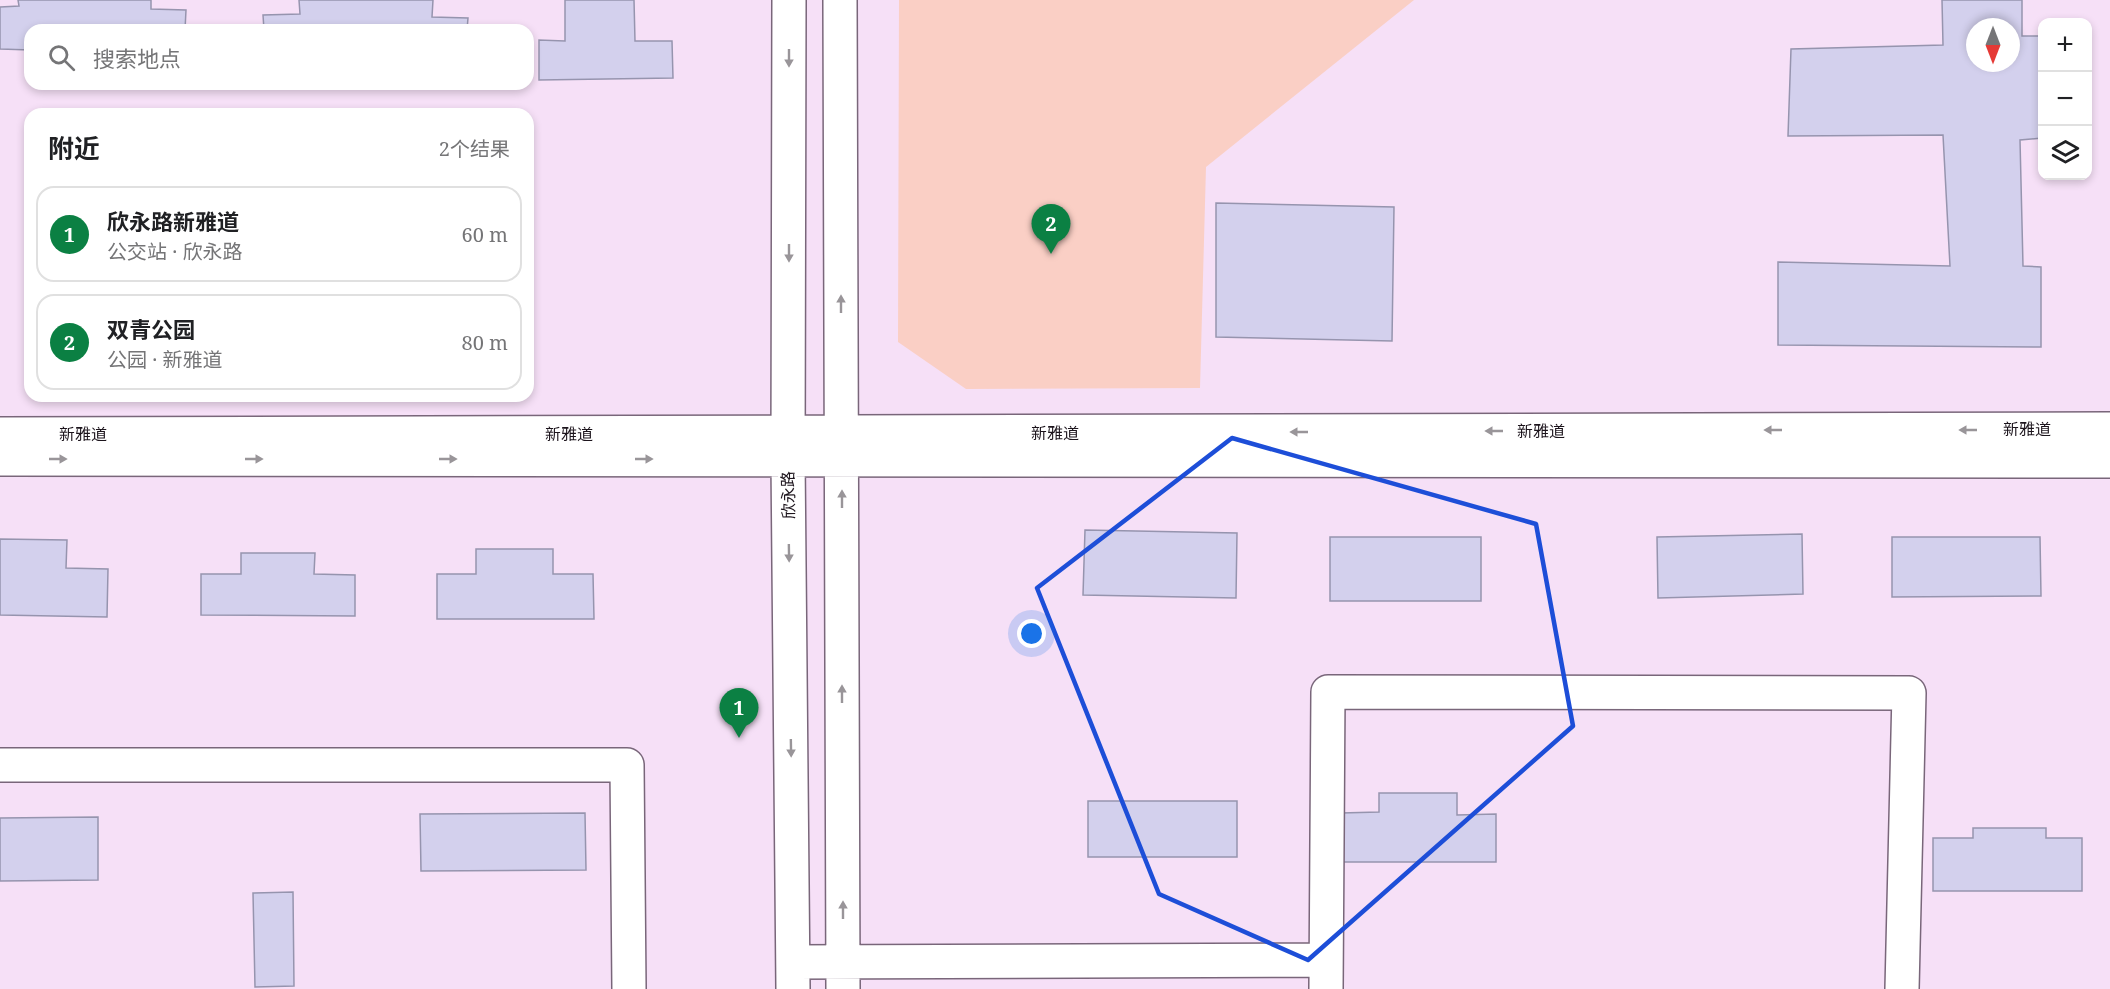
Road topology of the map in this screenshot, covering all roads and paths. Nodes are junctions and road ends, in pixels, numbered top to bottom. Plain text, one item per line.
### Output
1 (789, 0) edge
2 (840, 0) edge
3 (2110, 429) edge
4 (0, 434) edge
5 (842, 446) junction
6 (788, 447) junction
7 (0, 459) edge
8 (2110, 461) edge
9 (0, 765) edge
10 (793, 975) edge
11 (843, 975) edge
12 (1326, 975) edge
13 (629, 989) edge
14 (1902, 989) edge

1 -> 6 street, 欣永路
5 -> 2 street
3 -> 5 street, 新雅道
4 - 6 street, 新雅道
5 - 6 street, 新雅道
5 - 8 street, 新雅道
11 -> 5 street
7 -> 6 street, 新雅道
6 -> 10 street, 欣永路
9 - 13 street
10 - 11 street
11 - 12 street
12 - 14 street

